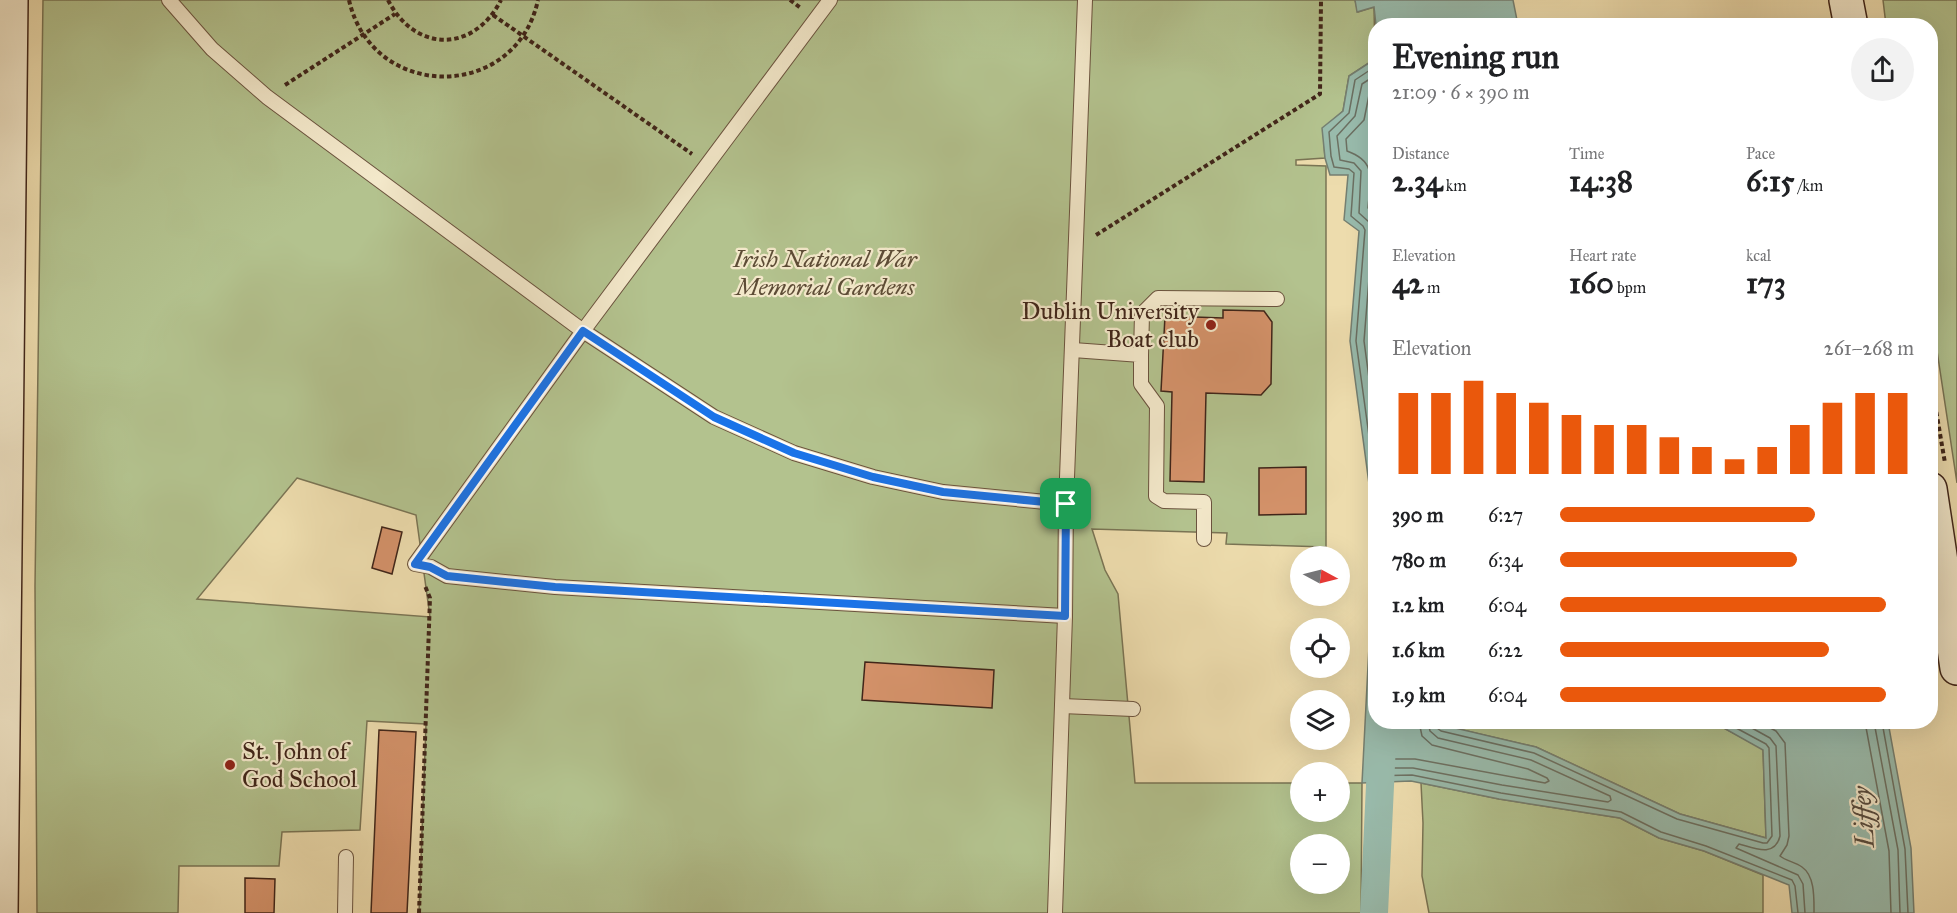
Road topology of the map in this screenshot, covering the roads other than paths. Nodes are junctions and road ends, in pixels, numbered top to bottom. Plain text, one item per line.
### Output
1 (10, 0) edge
2 (169, 0) edge
3 (830, 0) edge
4 (1085, 0) edge
5 (1846, 0) edge
6 (1849, 18) edge
7 (1277, 299) dead end
8 (583, 331) junction
9 (1073, 350) junction
10 (1141, 355) junction
11 (1938, 477) edge
12 (1066, 504) junction
13 (1204, 539) dead end
14 (1065, 616) junction
15 (1957, 668) edge
16 (1062, 706) junction
17 (1133, 709) dead end
18 (346, 857) dead end
19 (1, 913) edge
20 (345, 913) edge
21 (1055, 913) edge

1 - 19 main road
2 - 8 lane
3 - 8 lane
4 - 9 lane
5 - 6 main road
7 - 10 lane
8 - 12 lane
8 - 14 lane
9 - 10 lane
9 - 12 lane
10 - 13 lane
11 - 15 main road
12 - 14 lane
14 - 16 lane
16 - 17 lane
16 - 21 lane
18 - 20 lane

